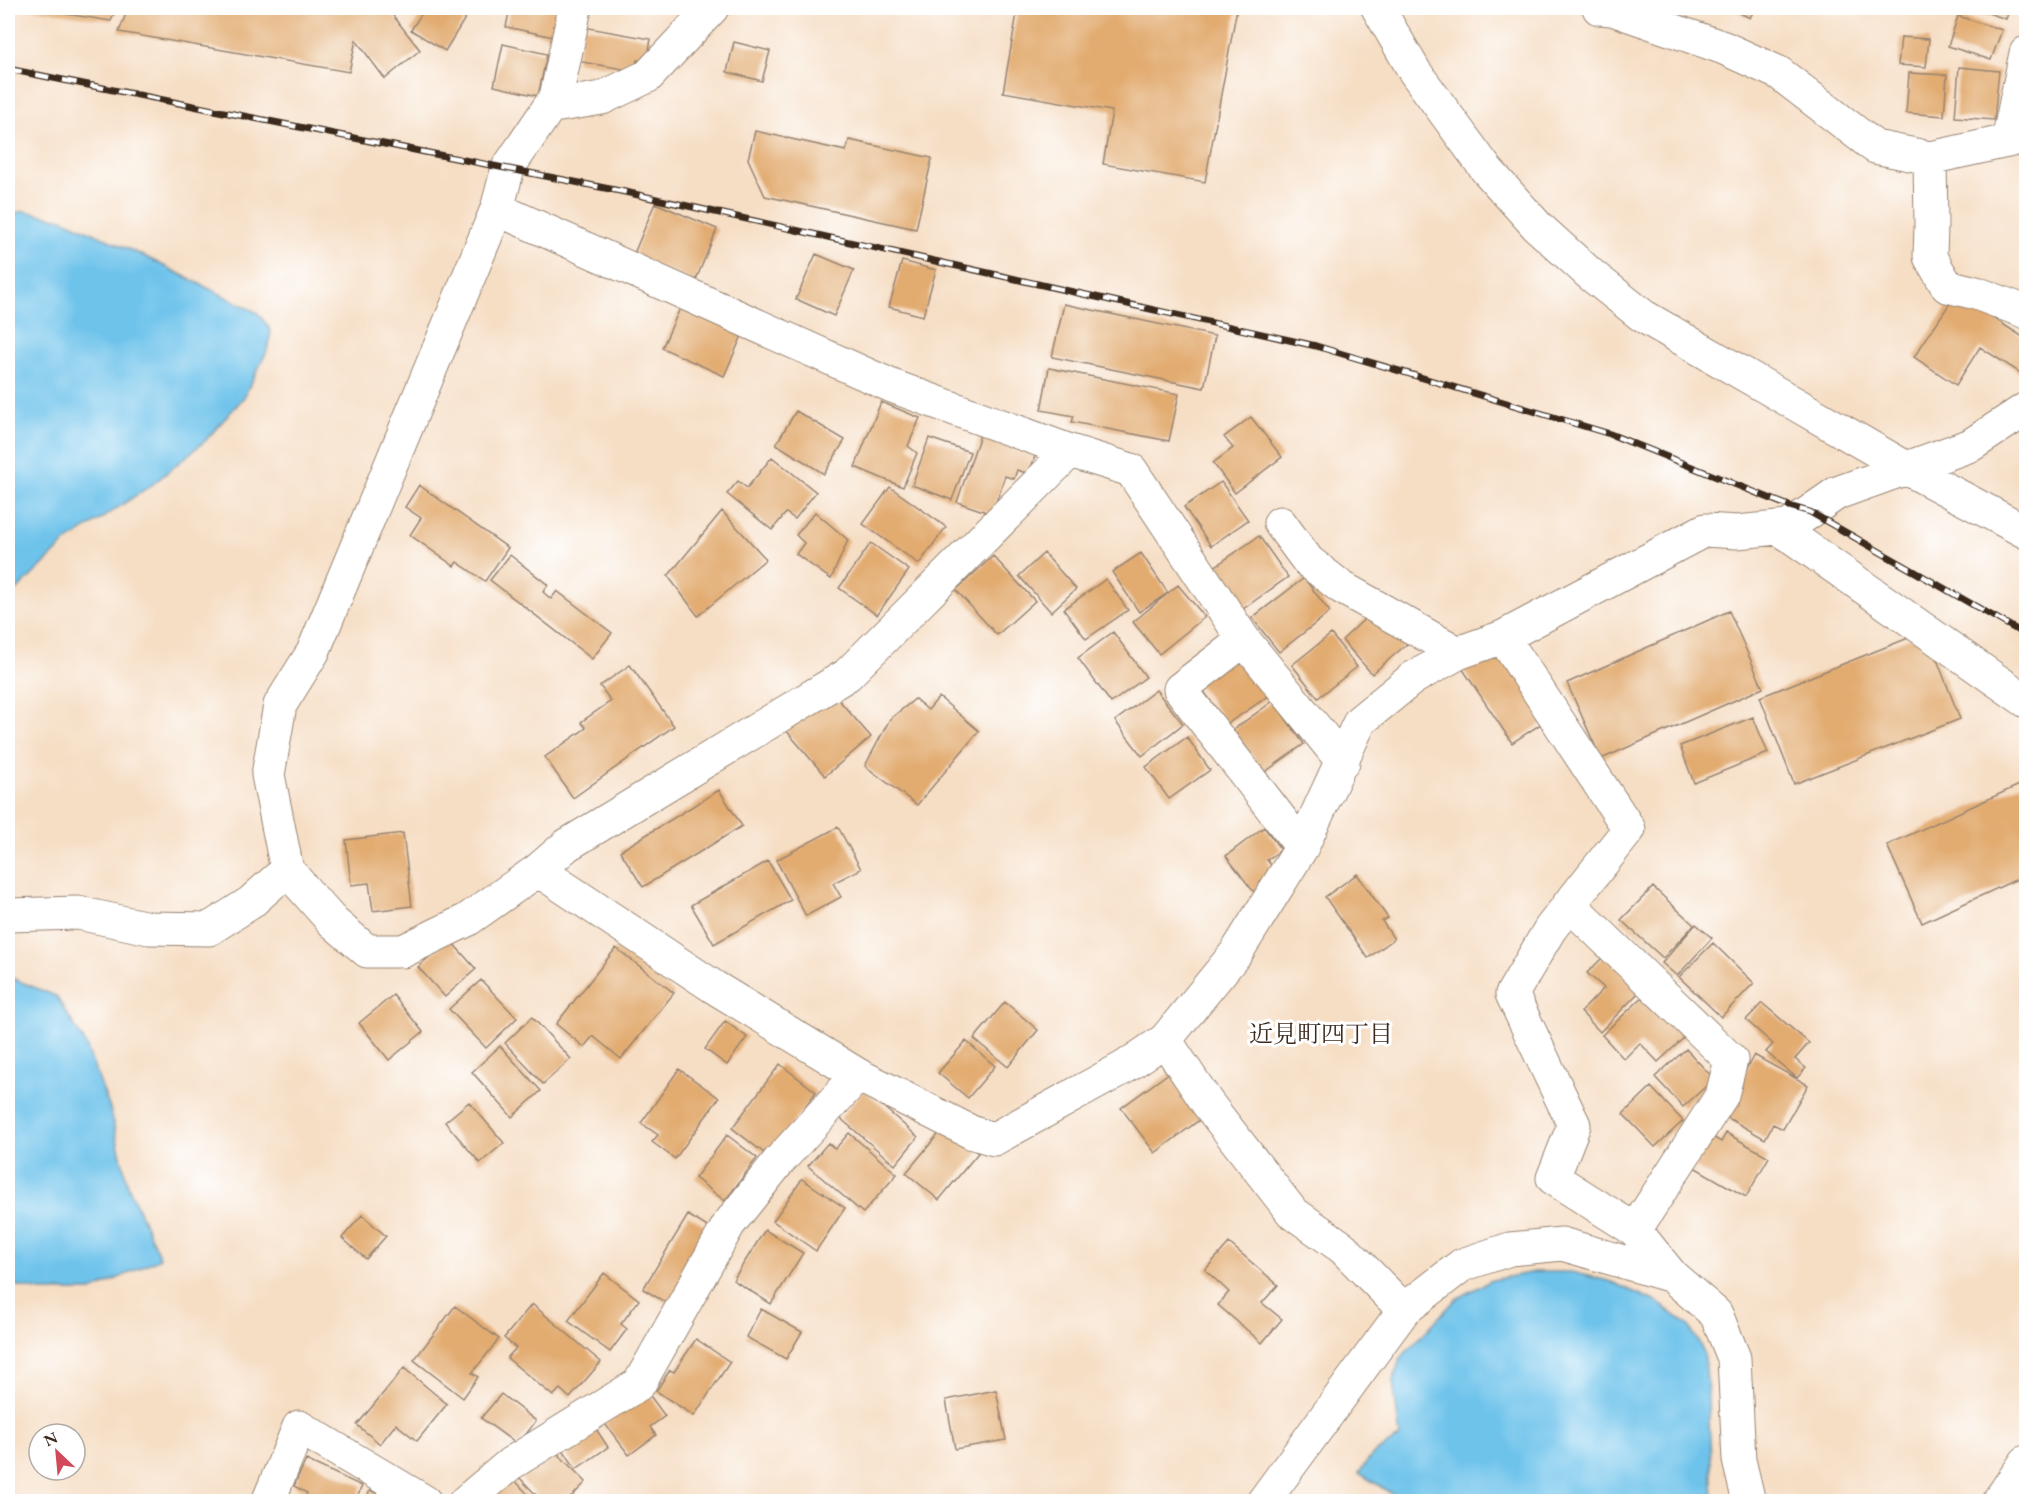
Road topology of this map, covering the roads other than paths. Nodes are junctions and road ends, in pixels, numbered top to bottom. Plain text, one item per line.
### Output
1 (575, 8) edge
2 (712, 8) edge
3 (1378, 8) edge
4 (1599, 8) edge
5 (2026, 53) edge
6 (556, 97) junction
7 (2017, 139) edge
8 (1930, 158) junction
9 (497, 208) junction
10 (2026, 312) edge
11 (2026, 409) edge
12 (1070, 451) junction
13 (1908, 469) junction
14 (1280, 523) dead end
15 (1779, 528) junction
16 (2026, 532) edge
17 (1503, 636) junction
18 (1244, 640) junction
19 (1458, 653) junction
20 (2026, 700) edge
21 (1343, 762) junction
22 (1302, 847) junction
23 (287, 870) junction
24 (538, 870) junction
25 (1569, 904) junction
26 (8, 915) edge
27 (1165, 1040) junction
28 (858, 1075) junction
29 (1635, 1230) junction
30 (1672, 1276) junction
31 (1404, 1310) junction
32 (2026, 1462) edge
33 (268, 1502) edge
34 (425, 1502) edge
35 (465, 1502) edge
36 (1263, 1502) edge
37 (1749, 1502) edge
38 (1998, 1502) edge

1 - 6 street
2 - 6 street
3 - 13 street
4 - 8 street
5 - 7 street
6 - 9 street
7 - 8 street
8 - 10 street
9 - 12 street
9 - 23 street
11 - 13 street
12 - 18 street
12 - 24 street
13 - 15 street
13 - 16 street
14 - 19 street
15 - 17 street
15 - 20 street
17 - 19 street
17 - 25 street
18 - 21 street
18 - 22 street
19 - 21 street
21 - 22 street
22 - 27 street
23 - 24 street
23 - 26 street
24 - 28 street
25 - 29 street
25 - 29 street
27 - 28 street
27 - 31 street
28 - 35 street
29 - 30 street
30 - 31 street
30 - 37 street
31 - 36 street
32 - 38 street
33 - 34 street

